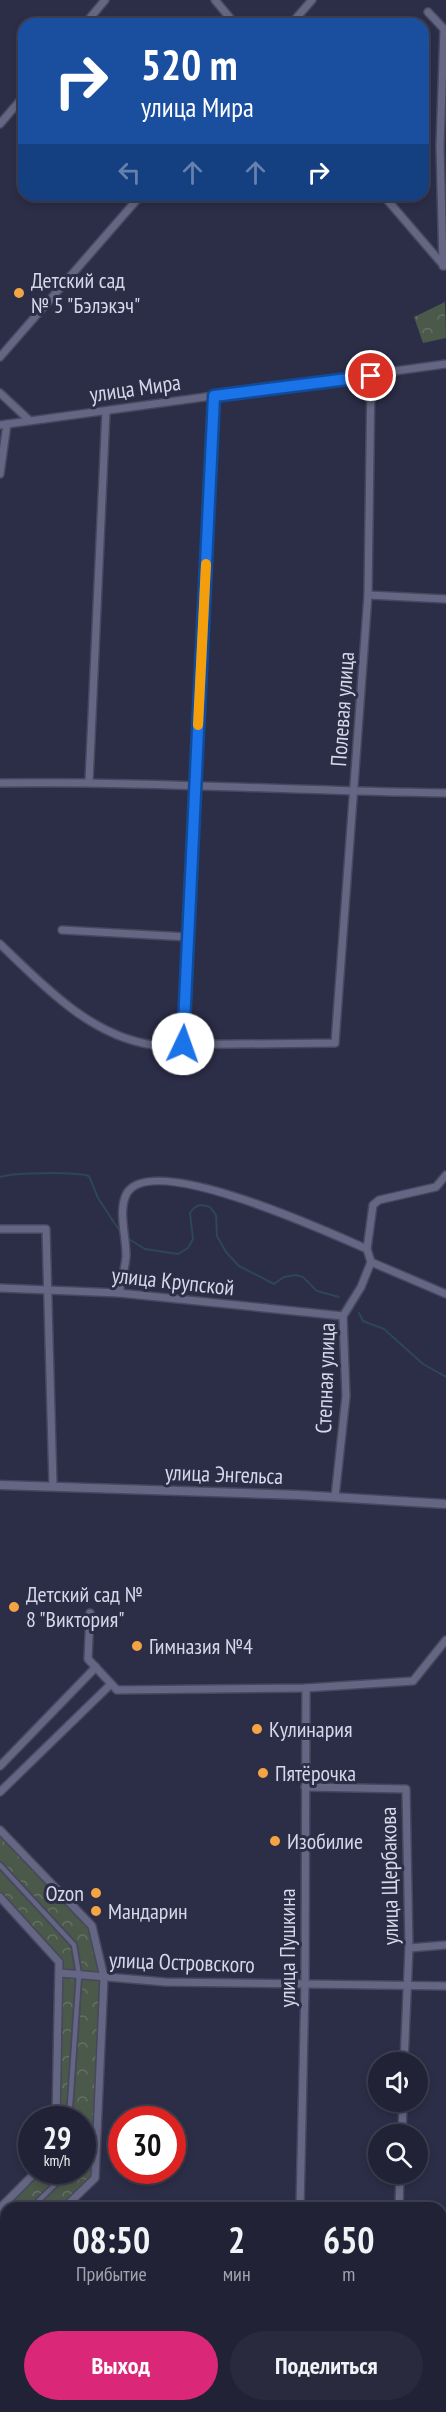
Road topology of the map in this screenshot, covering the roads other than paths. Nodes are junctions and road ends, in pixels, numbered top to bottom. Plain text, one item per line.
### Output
1 (105, 0) edge
2 (215, 0) edge
3 (312, 0) edge
4 (428, 12) dead end
5 (90, 18) edge
6 (230, 18) edge
7 (296, 18) edge
8 (18, 103) edge
9 (0, 124) edge
10 (136, 201) edge
11 (388, 201) edge
12 (445, 267) edge
13 (0, 357) edge
14 (446, 364) edge
15 (371, 376) junction
16 (0, 393) edge
17 (214, 396) junction
18 (106, 411) junction
19 (29, 420) junction
20 (3, 424) edge
21 (0, 474) edge
22 (368, 595) junction
23 (446, 599) edge
24 (89, 782) junction
25 (0, 783) edge
26 (195, 785) junction
27 (354, 792) junction
28 (446, 793) edge
29 (62, 930) dead end
30 (188, 937) junction
31 (0, 944) edge
32 (183, 1044) junction
33 (446, 1175) edge
34 (0, 1229) edge
35 (367, 1249) junction
36 (371, 1263) junction
37 (0, 1288) edge
38 (48, 1290) junction
39 (119, 1293) junction
40 (446, 1294) edge
41 (343, 1316) junction
42 (0, 1485) edge
43 (53, 1486) junction
44 (335, 1497) junction
45 (446, 1504) edge
46 (90, 1613) dead end
47 (446, 1640) edge
48 (96, 1667) junction
49 (111, 1684) junction
50 (306, 1688) junction
51 (0, 1766) edge
52 (305, 1787) junction
53 (0, 1792) edge
54 (0, 1830) edge
55 (0, 1865) edge
56 (0, 1897) edge
57 (446, 1945) edge
58 (409, 1948) junction
59 (60, 1973) junction
60 (79, 1975) junction
61 (104, 1977) junction
62 (305, 1984) junction
63 (407, 1985) junction
64 (446, 1986) edge
65 (404, 2052) edge
66 (56, 2106) edge
67 (70, 2106) edge
68 (24, 2184) edge
69 (56, 2184) edge
70 (400, 2184) edge
71 (6, 2202) edge
72 (37, 2202) edge
73 (70, 2202) edge
74 (300, 2202) edge
75 (399, 2202) edge

1 - 5 street
2 - 6 street
3 - 7 street
4 - 12 street
8 - 9 street
10 - 13 street
11 - 12 street
14 - 15 street, улица Мира
15 - 17 street, улица Мира
15 - 22 street, Полевая улица
16 - 19 street
17 - 18 street, улица Мира
17 - 26 street
18 - 19 street, улица Мира
18 - 24 street
19 - 20 street, улица Мира
20 - 21 street, улица Мира
22 - 23 street
22 - 27 street, Полевая улица
24 - 25 street
24 - 26 street
26 - 27 street
26 - 30 street
27 - 28 street
27 - 32 street, Полевая улица
29 - 30 street
30 - 32 street
31 - 32 street
33 - 35 street
34 - 38 street
35 - 36 street
35 - 39 street
36 - 40 street
36 - 41 street, Степная улица
37 - 38 street, улица Крупской
38 - 39 street, улица Крупской
38 - 43 street
39 - 41 street, улица Крупской
41 - 44 street, Степная улица
42 - 43 street, улица Энгельса
43 - 44 street, улица Энгельса
44 - 45 street, улица Энгельса
46 - 48 street
47 - 50 street
48 - 49 street
48 - 51 street
49 - 50 street
49 - 53 street
50 - 52 street, улица Пушкина
52 - 58 street, улица Щербакова
52 - 62 street, улица Пушкина
54 - 61 street
55 - 60 street
56 - 59 street
57 - 58 street
58 - 63 street, улица Щербакова
59 - 60 street, улица Островского
59 - 66 street
60 - 61 street, улица Островского
60 - 67 street
61 - 62 street, улица Островского
61 - 73 street
62 - 63 street, улица Островского
62 - 74 street, улица Пушкина
63 - 64 street, улица Островского
63 - 65 street, улица Щербакова
68 - 71 street
69 - 72 street
70 - 75 street

